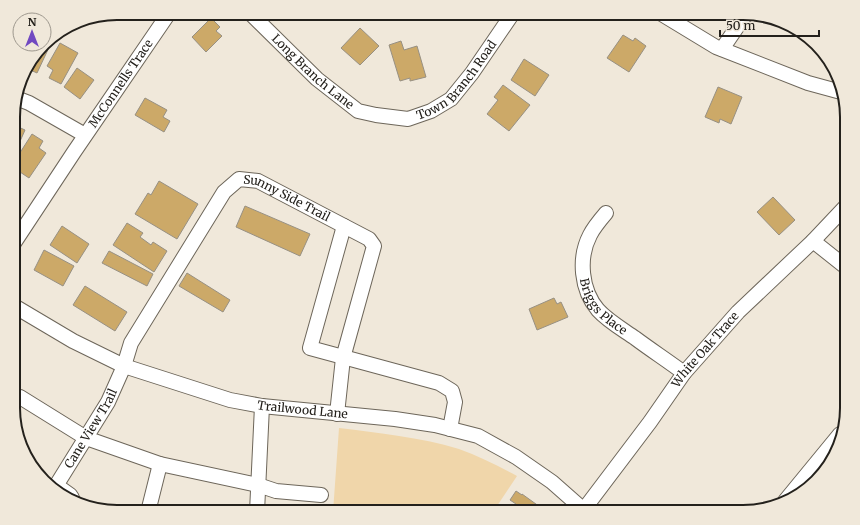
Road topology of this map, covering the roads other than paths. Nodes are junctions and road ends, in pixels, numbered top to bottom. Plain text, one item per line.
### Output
1 (164, 20) edge
2 (257, 20) edge
3 (508, 20) edge
4 (672, 20) edge
5 (742, 20) edge
6 (722, 49) junction
7 (836, 91) edge
8 (22, 100) edge
9 (408, 119) joint
10 (85, 135) junction
11 (606, 213) dead end
12 (840, 213) edge
13 (344, 226) junction
14 (20, 234) edge
15 (814, 241) junction
16 (840, 262) edge
17 (20, 310) edge
18 (343, 358) junction
19 (124, 366) junction
20 (684, 373) junction
21 (20, 397) dead end
22 (262, 406) junction
23 (337, 414) junction
24 (450, 428) junction
25 (86, 438) junction
26 (834, 441) edge
27 (160, 464) junction
28 (57, 484) edge
29 (258, 485) junction
30 (793, 491) edge
31 (321, 495) dead end
32 (150, 505) edge
33 (258, 505) edge
34 (577, 505) edge
35 (588, 505) edge

1 - 10 street, McConnells Trace
2 - 9 street, Long Branch Lane
3 - 9 street, Town Branch Road
4 - 6 street
5 - 6 street
6 - 7 street
8 - 10 street, McConnells Trace
10 - 14 street, McConnells Trace
11 - 20 street, Briggs Place
12 - 15 street, White Oak Trace
13 - 18 street, Sunny Side Trail
13 - 18 street
13 - 19 street, Sunny Side Trail
15 - 16 street
15 - 20 street, White Oak Trace
17 - 19 street, Trailwood Lane
18 - 23 street, Sunny Side Trail
18 - 24 street
19 - 22 street, Trailwood Lane
19 - 25 street, Cane View Trail
20 - 35 street, White Oak Trace
21 - 25 street
22 - 23 street, Trailwood Lane
22 - 29 street
23 - 24 street, Trailwood Lane
24 - 34 street, Trailwood Lane
25 - 27 street
25 - 28 street, Cane View Trail
26 - 30 street
27 - 29 street
27 - 32 street
29 - 31 street
29 - 33 street

